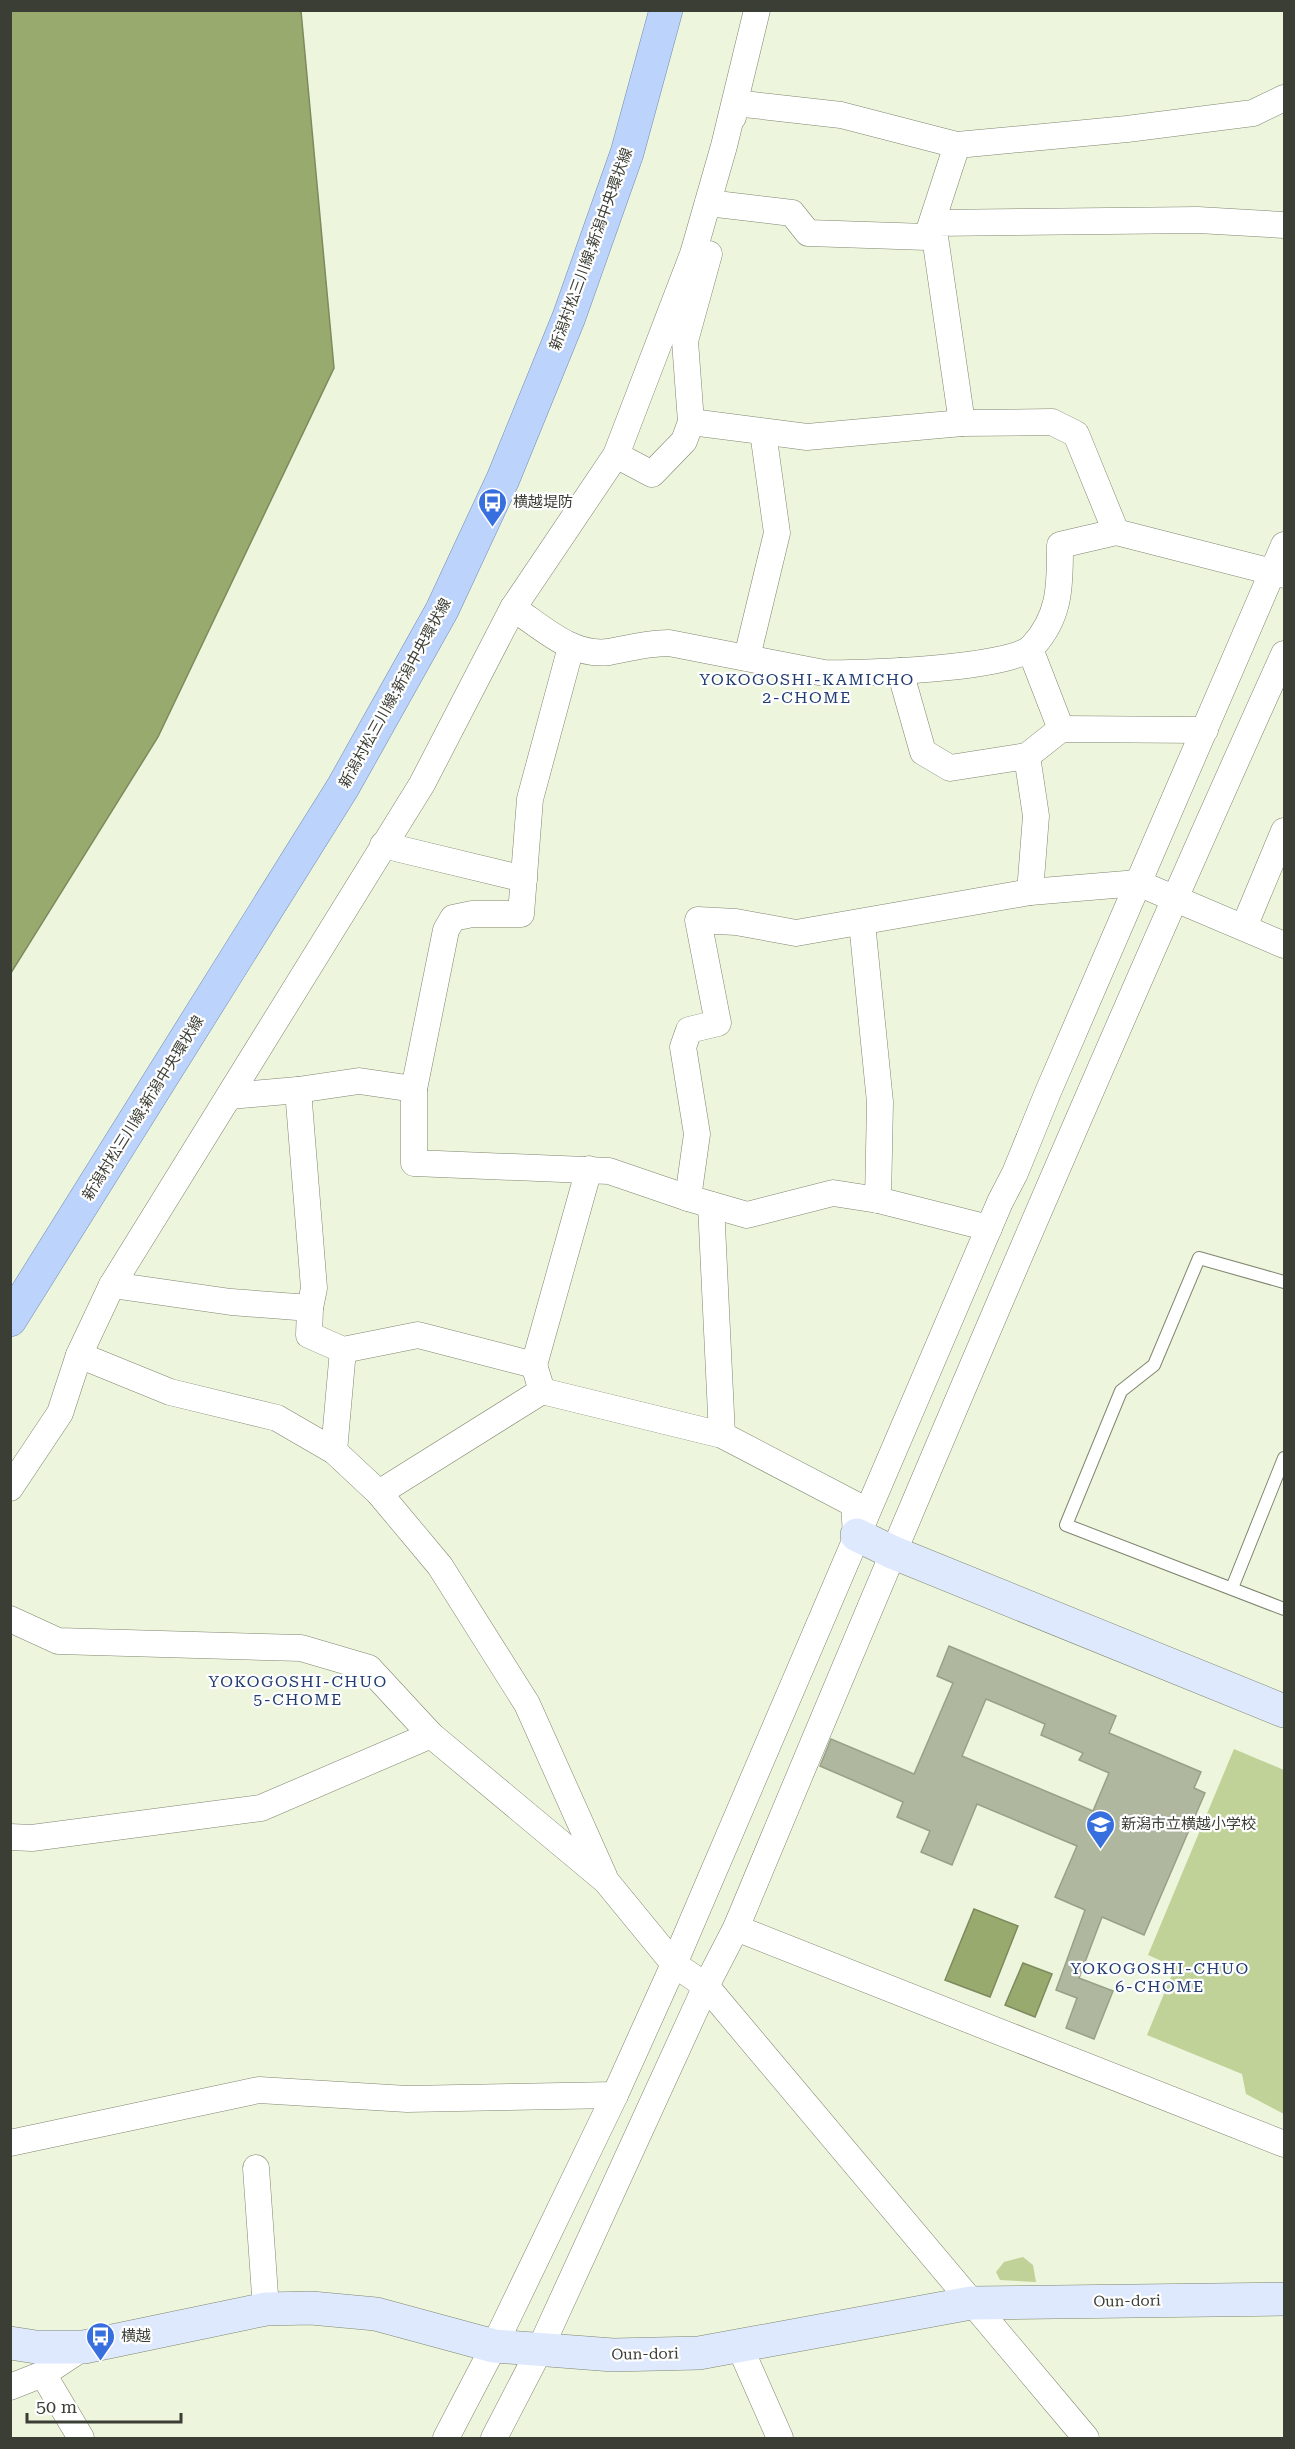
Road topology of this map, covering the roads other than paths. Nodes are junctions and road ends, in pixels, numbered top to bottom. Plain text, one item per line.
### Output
1 (666, 10) edge
2 (757, 10) edge
3 (1284, 98) edge
4 (735, 103) junction
5 (957, 145) junction
6 (715, 203) junction
7 (933, 223) junction
8 (1284, 225) edge
9 (691, 422) junction
10 (962, 423) junction
11 (763, 432) junction
12 (616, 455) junction
13 (1116, 532) junction
14 (1284, 545) edge
15 (1279, 574) edge
16 (513, 608) junction
17 (570, 647) junction
18 (1030, 649) junction
19 (1284, 654) edge
20 (747, 657) junction
21 (900, 671) junction
22 (1061, 729) junction
23 (1204, 730) junction
24 (1027, 756) junction
25 (1284, 831) edge
26 (383, 845) junction
27 (524, 879) junction
28 (1138, 883) junction
29 (1030, 892) junction
30 (1174, 898) junction
31 (862, 923) junction
32 (1244, 927) junction
33 (1284, 945) edge
34 (414, 1089) junction
35 (298, 1090) junction
36 (230, 1096) junction
37 (589, 1169) junction
38 (878, 1200) junction
39 (699, 1202) junction
40 (989, 1228) junction
41 (1284, 1282) edge
42 (112, 1285) junction
43 (310, 1308) junction
44 (10, 1320) edge
45 (343, 1350) junction
46 (79, 1355) junction
47 (534, 1365) junction
48 (542, 1390) junction
49 (722, 1435) junction
50 (334, 1451) junction
51 (1284, 1458) edge
52 (10, 1488) edge
53 (379, 1493) junction
54 (856, 1535) junction
55 (892, 1552) junction
56 (1232, 1588) junction
57 (1284, 1609) edge
58 (10, 1619) edge
59 (1284, 1711) edge
60 (431, 1735) junction
61 (10, 1836) edge
62 (606, 1881) junction
63 (736, 1928) junction
64 (674, 1964) junction
65 (706, 1986) junction
66 (615, 2095) junction
67 (10, 2143) edge
68 (1284, 2144) edge
69 (256, 2168) dead end
70 (1284, 2299) edge
71 (971, 2302) junction
72 (266, 2309) junction
73 (10, 2343) edge
74 (739, 2345) junction
75 (494, 2346) junction
76 (84, 2347) junction
77 (539, 2351) junction
78 (43, 2374) junction
79 (10, 2387) edge
80 (81, 2439) edge
81 (446, 2439) edge
82 (494, 2439) edge
83 (780, 2439) edge
84 (1086, 2439) edge

1 - 44 main road, 新潟村松三川線;新潟中央環状線
2 - 4 street
3 - 5 street
4 - 5 street
4 - 6 street
5 - 7 street
6 - 7 street
6 - 9 street
6 - 12 street
7 - 8 street
7 - 10 street
9 - 11 street
9 - 12 street
10 - 11 street
10 - 13 street
11 - 20 street
12 - 16 street
13 - 15 street
13 - 18 street
14 - 15 street
15 - 23 street
16 - 17 street
16 - 26 street
17 - 20 street
17 - 27 street
18 - 21 street
18 - 22 street
19 - 30 street
20 - 21 street
21 - 24 street
22 - 23 street
22 - 24 street
23 - 28 street
24 - 29 street
25 - 32 street
26 - 27 street
26 - 36 street
27 - 34 street
28 - 29 street
28 - 30 street
28 - 40 street
29 - 31 street
30 - 32 street
30 - 55 street
31 - 38 street
31 - 39 street
32 - 33 street
34 - 35 street
34 - 37 street
35 - 36 street
35 - 43 street
36 - 42 street
37 - 39 street
37 - 47 street
38 - 39 street
38 - 40 street
39 - 49 street
40 - 54 street
41 - 56 lane
42 - 43 street
42 - 46 street
43 - 45 street
45 - 47 street
45 - 50 street
46 - 50 street
46 - 52 street
47 - 48 street
48 - 49 street
48 - 53 street
49 - 54 street
50 - 53 street
51 - 56 lane
53 - 62 street
54 - 55 main road
54 - 64 street
55 - 59 main road
55 - 63 street
56 - 57 lane
58 - 60 street
60 - 61 street
60 - 62 street
62 - 64 street
63 - 65 street
63 - 68 street
64 - 65 street
64 - 66 street
65 - 71 street
65 - 77 street
66 - 67 street
66 - 75 street
69 - 72 street
70 - 71 main road, Oun-dori
71 - 74 main road, Oun-dori
71 - 84 street
72 - 75 main road, Oun-dori
72 - 76 main road, Oun-dori
73 - 76 main road, Oun-dori
74 - 77 main road, Oun-dori
74 - 83 street
75 - 77 main road, Oun-dori
75 - 81 street
76 - 78 street
77 - 82 street
78 - 79 street
78 - 80 street

